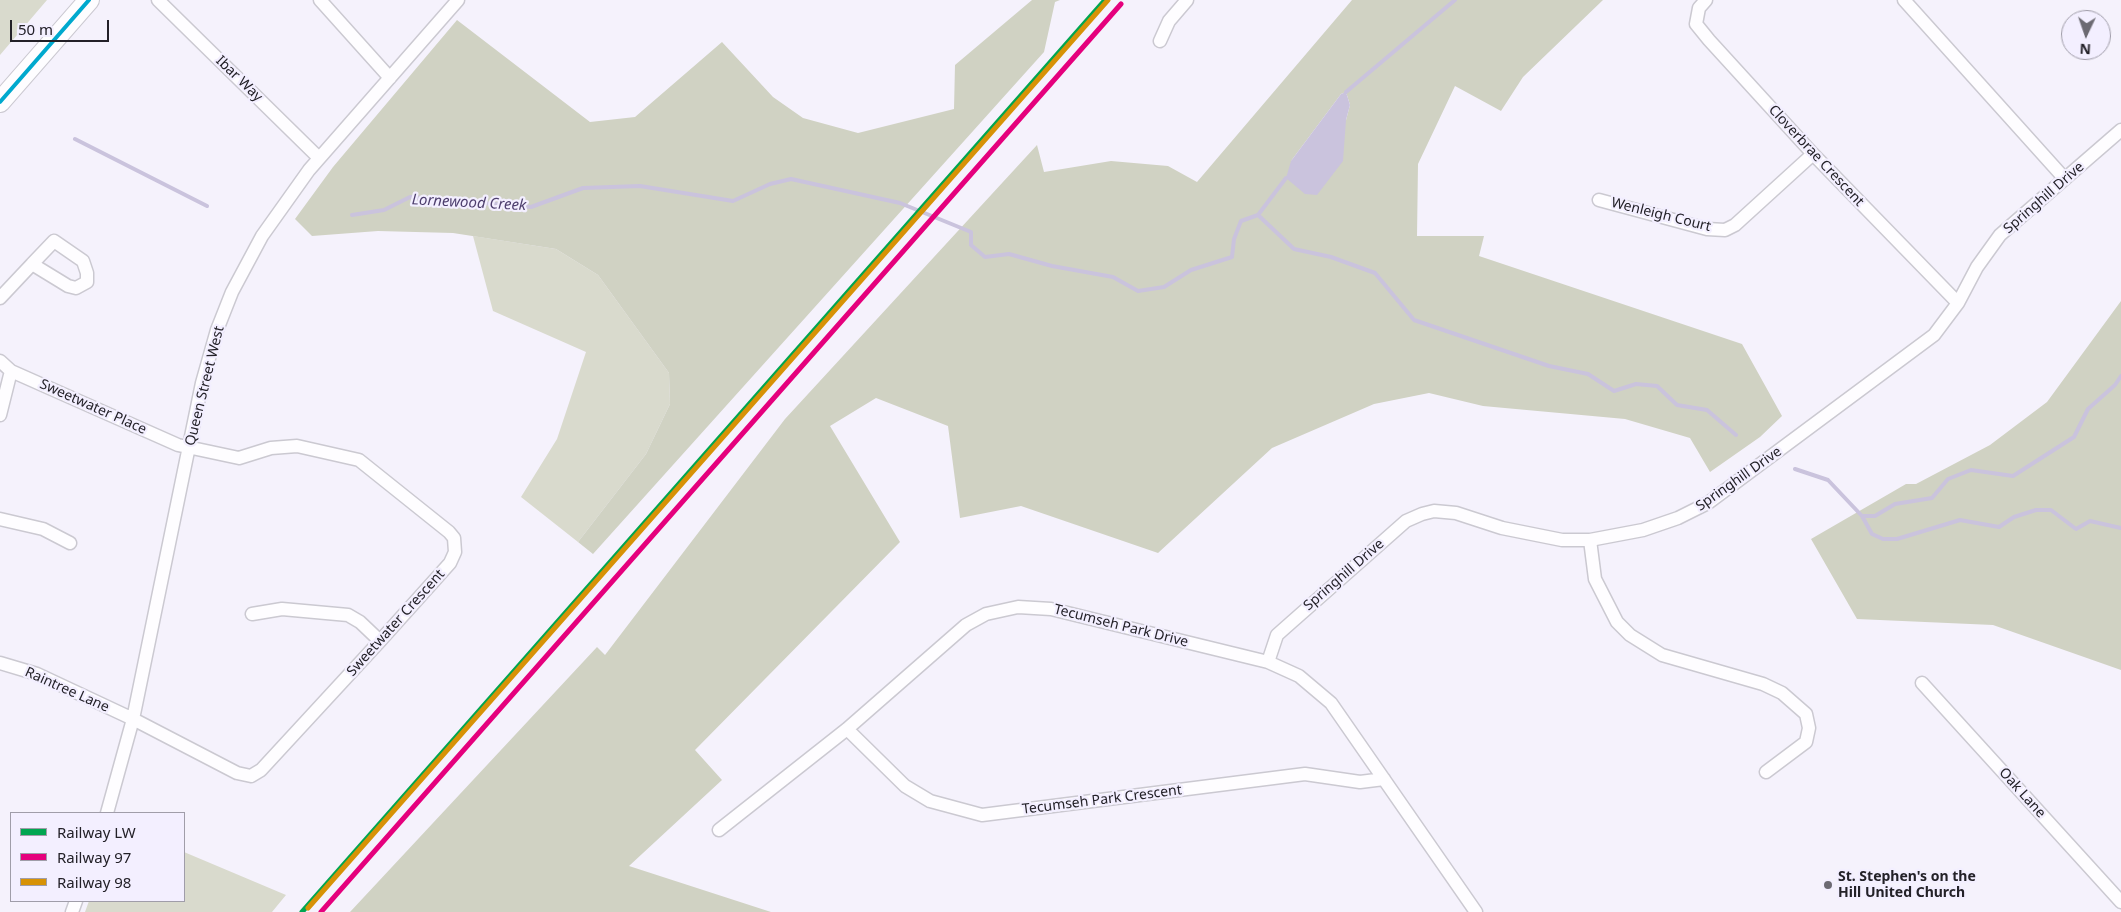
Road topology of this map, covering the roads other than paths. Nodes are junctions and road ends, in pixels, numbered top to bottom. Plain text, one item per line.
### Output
1 (89, 0) edge
2 (158, 0) edge
3 (320, 0) edge
4 (458, 0) edge
5 (1187, 0) edge
6 (1706, 0) edge
7 (1904, 0) edge
8 (1160, 41) dead end
9 (390, 78) junction
10 (0, 102) edge
11 (2121, 130) edge
12 (1813, 154) junction
13 (319, 158) junction
14 (2065, 179) junction
15 (1599, 200) dead end
16 (32, 264) dead end
17 (0, 298) edge
18 (1958, 303) junction
19 (0, 361) edge
20 (11, 371) junction
21 (0, 415) edge
22 (189, 447) junction
23 (0, 518) edge
24 (1590, 540) junction
25 (70, 543) dead end
26 (252, 614) dead end
27 (380, 641) junction
28 (1268, 662) junction
29 (0, 663) edge
30 (1922, 683) dead end
31 (133, 719) junction
32 (847, 729) junction
33 (1766, 772) dead end
34 (1384, 779) junction
35 (107, 812) edge
36 (719, 830) dead end
37 (2121, 902) edge
38 (1476, 912) edge

1 - 10 main road
2 - 13 street, Ibar Way
3 - 9 street
4 - 9 street, Queen Street West
5 - 8 street
6 - 12 street, Cloverbrae Crescent
7 - 14 street
9 - 13 street, Queen Street West
11 - 14 street, Springhill Drive
12 - 15 street, Wenleigh Court
12 - 18 street, Cloverbrae Crescent
13 - 22 street, Queen Street West
14 - 18 street, Springhill Drive
16 - 17 street
18 - 24 street, Springhill Drive
19 - 20 street, Sweetwater Place
20 - 21 street
20 - 22 street, Sweetwater Place
22 - 27 street, Sweetwater Crescent
22 - 31 street, Queen Street West
23 - 25 street
24 - 28 street, Springhill Drive
24 - 33 street
26 - 27 street
27 - 31 street, Sweetwater Crescent
28 - 32 street, Tecumseh Park Drive
28 - 34 street, Tecumseh Park Drive
29 - 31 street, Raintree Lane
30 - 37 street, Oak Lane
31 - 35 street, Queen Street West
32 - 34 street, Tecumseh Park Crescent
32 - 36 street, Tecumseh Park Drive
34 - 38 street, Tecumseh Park Drive

